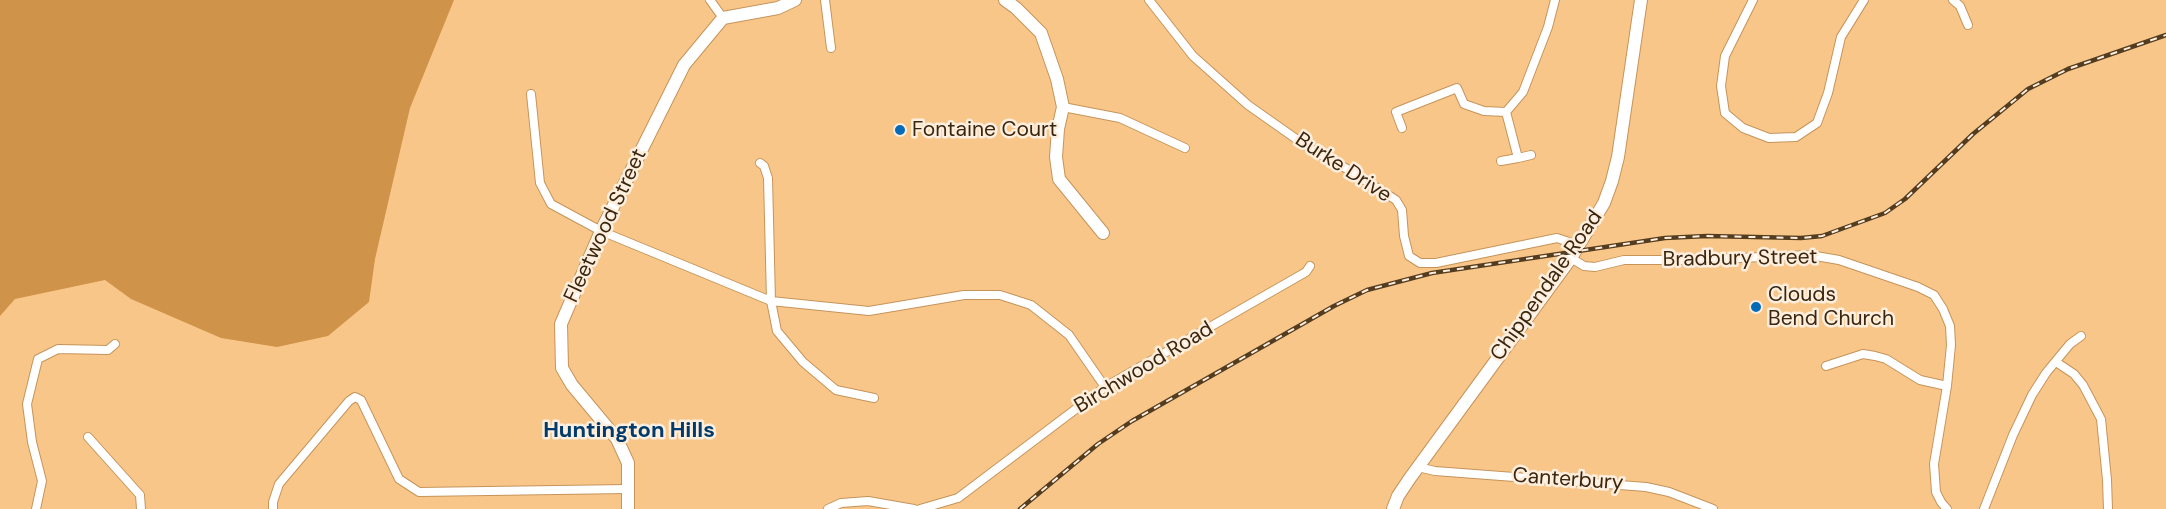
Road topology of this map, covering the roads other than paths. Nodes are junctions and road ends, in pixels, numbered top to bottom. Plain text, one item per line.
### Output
1 (710, 0) edge
2 (795, 0) edge
3 (825, 0) edge
4 (1005, 0) edge
5 (1149, 0) edge
6 (1555, 0) edge
7 (1641, 0) edge
8 (1753, 0) edge
9 (1864, 0) edge
10 (1953, 0) edge
11 (723, 18) junction
12 (1968, 25) dead end
13 (831, 48) dead end
14 (531, 94) dead end
15 (1063, 107) junction
16 (1506, 112) junction
17 (1402, 128) dead end
18 (1185, 148) dead end
19 (1531, 155) dead end
20 (1518, 158) junction
21 (1501, 161) dead end
22 (760, 163) dead end
23 (601, 231) junction
24 (1103, 233) dead end
25 (1578, 245) junction
26 (1571, 258) junction
27 (1310, 266) dead end
28 (771, 301) junction
29 (2081, 336) dead end
30 (116, 344) dead end
31 (2056, 362) junction
32 (1826, 366) dead end
33 (1947, 386) junction
34 (1105, 387) junction
35 (874, 398) dead end
36 (88, 437) dead end
37 (1418, 467) junction
38 (627, 489) junction
39 (36, 509) edge
40 (141, 509) edge
41 (273, 509) edge
42 (628, 509) edge
43 (828, 509) edge
44 (914, 509) edge
45 (920, 509) edge
46 (1393, 509) edge
47 (1713, 509) edge
48 (1947, 509) edge
49 (1984, 509) edge
50 (2108, 509) edge

1 - 11 street
2 - 11 street
3 - 13 street
4 - 15 street
5 - 25 street, Burke Drive
6 - 16 street
7 - 25 street, Chippendale Road
8 - 9 street
10 - 12 street
11 - 23 street, Fleetwood Street
14 - 23 street
15 - 18 street
15 - 24 street
16 - 17 street
16 - 20 street
19 - 20 street
20 - 21 street
22 - 28 street
23 - 28 street
23 - 38 street, Fleetwood Street
25 - 26 street, Chippendale Road
26 - 33 street, Bradbury Street
26 - 37 street, Chippendale Road
27 - 34 street, Birchwood Road
28 - 34 street
28 - 35 street
29 - 31 street
30 - 39 street
31 - 49 street
31 - 50 street
32 - 33 street
33 - 48 street, Bradbury Street
34 - 45 street, Birchwood Road
36 - 40 street
37 - 46 street, Chippendale Road
37 - 47 street, Canterbury
38 - 41 street
38 - 42 street, Fleetwood Street
43 - 44 street

